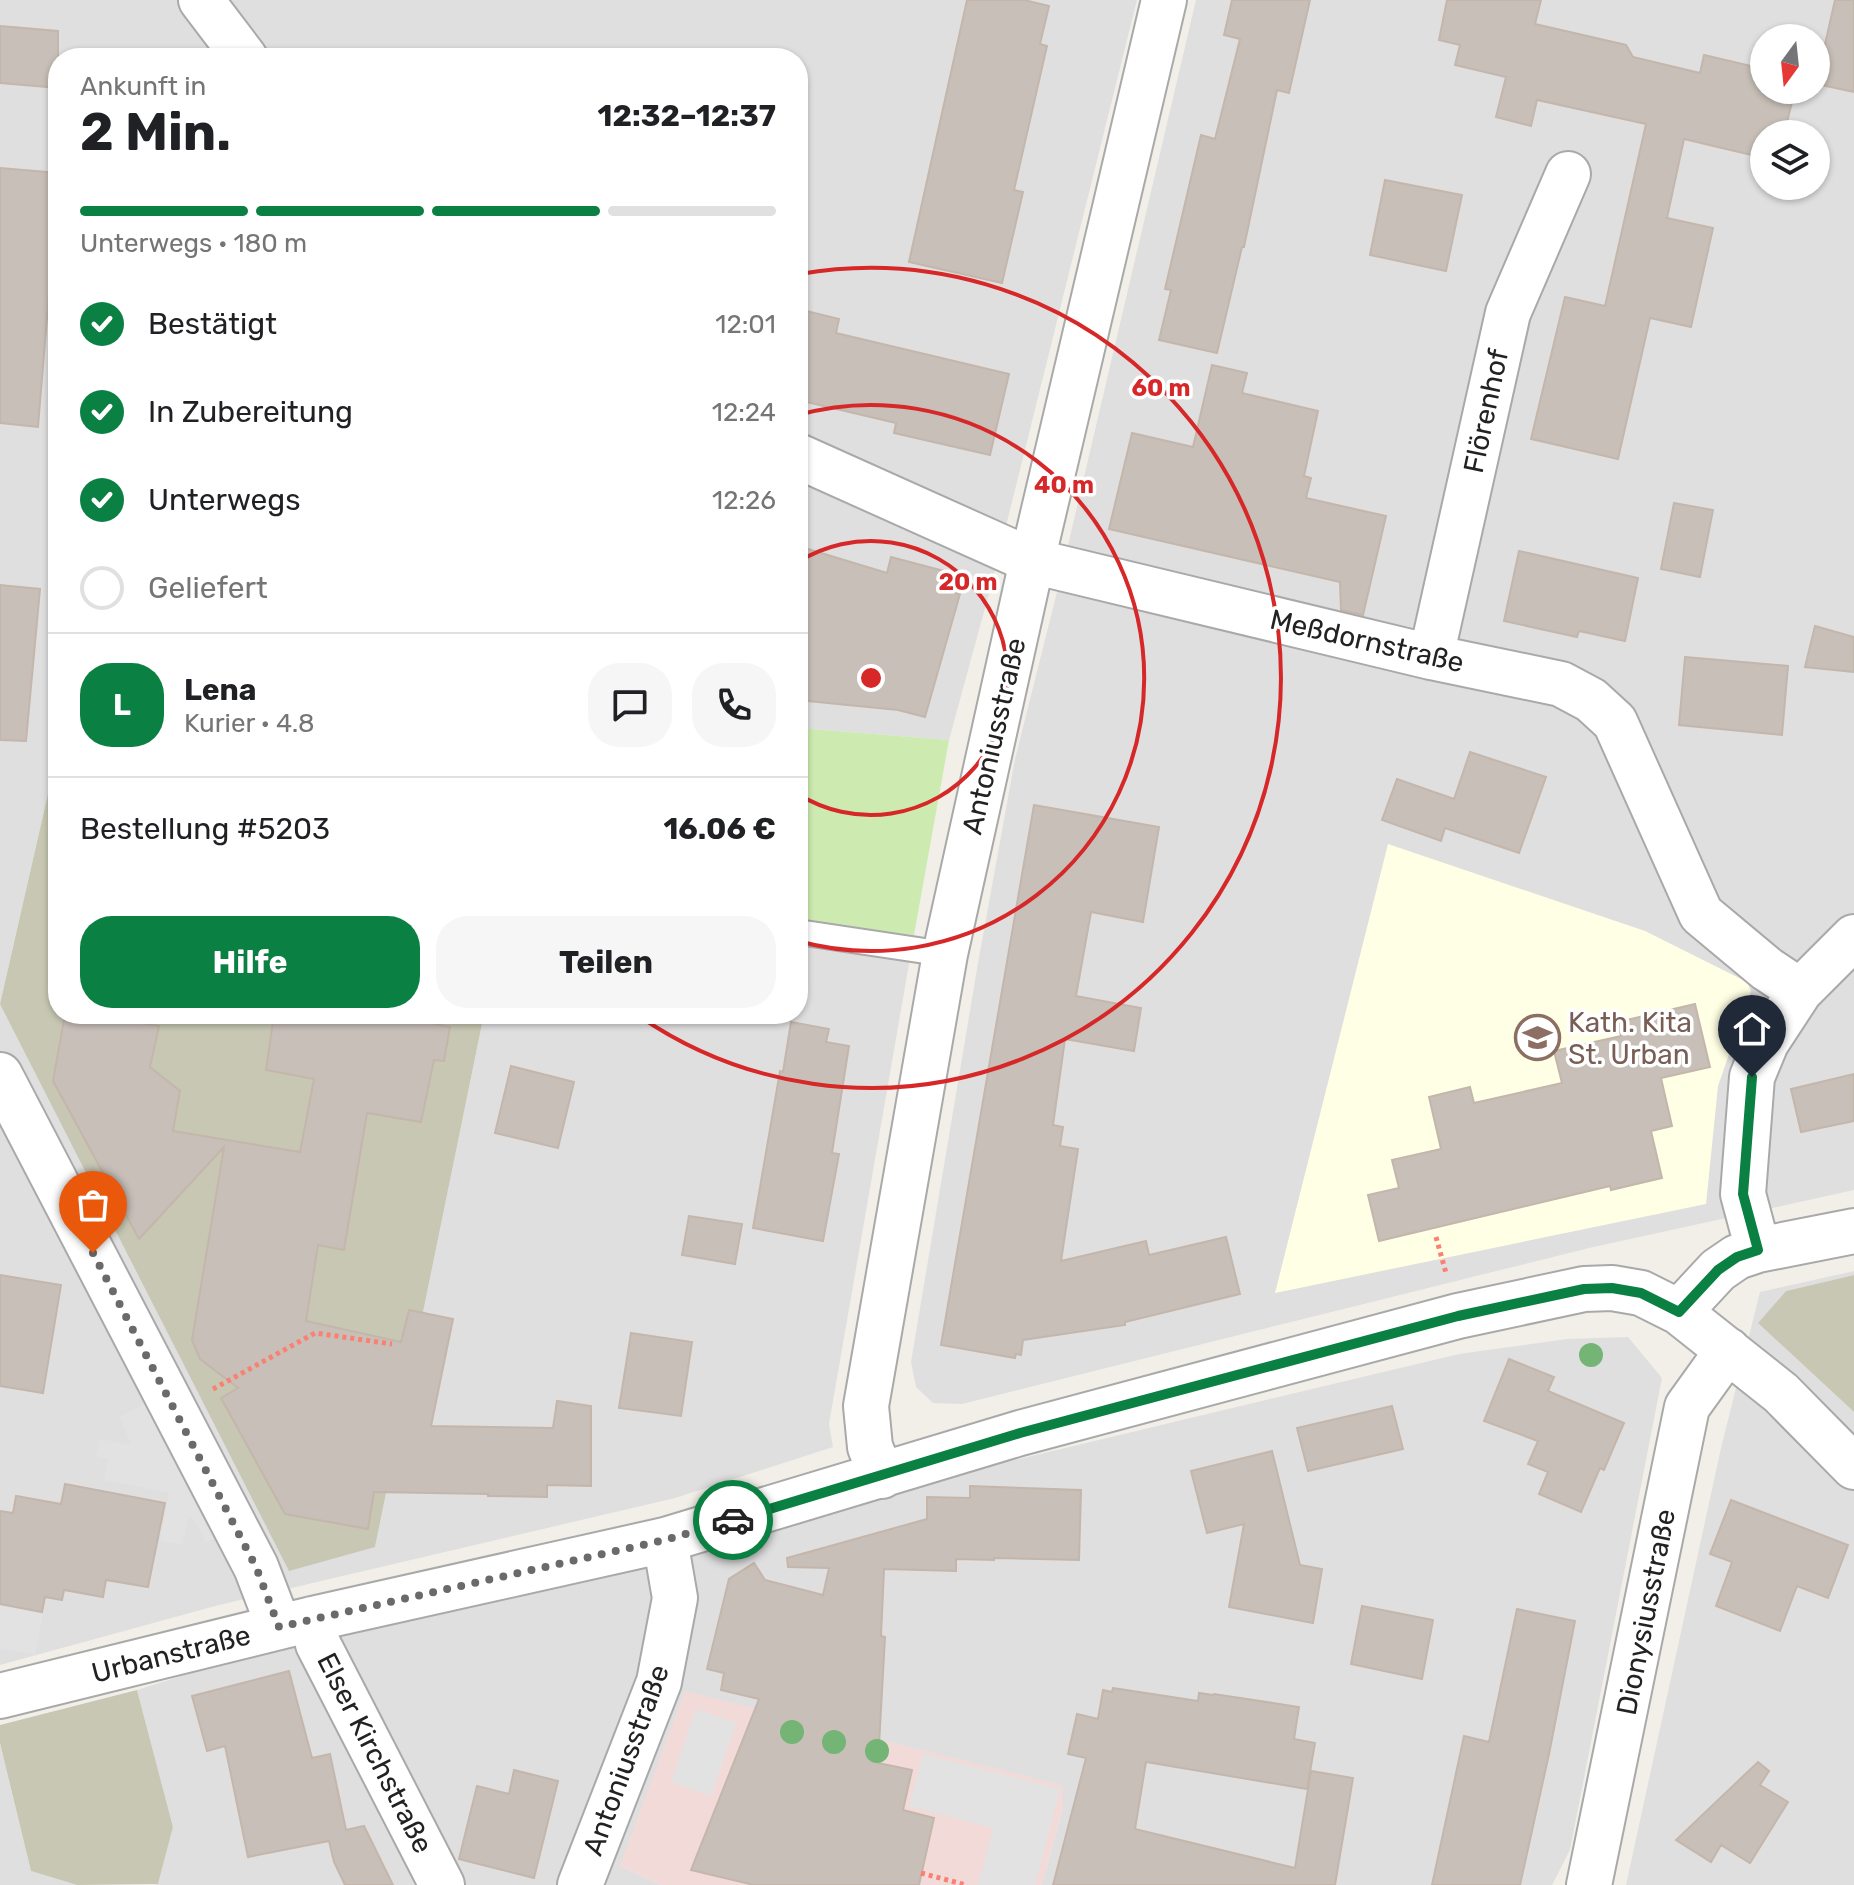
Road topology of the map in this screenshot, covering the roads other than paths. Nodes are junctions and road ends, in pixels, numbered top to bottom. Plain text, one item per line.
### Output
1 (201, 0) edge
2 (1164, 0) edge
3 (237, 48) edge
4 (1568, 174) dead end
5 (808, 460) edge
6 (1032, 561) junction
7 (1431, 657) junction
8 (808, 933) edge
9 (1854, 937) edge
10 (945, 954) junction
11 (1800, 991) junction
12 (0, 1075) edge
13 (1854, 1231) edge
14 (1758, 1250) junction
15 (1679, 1312) junction
16 (1728, 1350) junction
17 (1854, 1467) edge
18 (882, 1476) junction
19 (665, 1540) junction
20 (296, 1623) junction
21 (0, 1696) edge
22 (442, 1885) edge
23 (580, 1885) edge
24 (1589, 1885) edge

1 - 3 street
2 - 6 street, Antoniusstraße
4 - 7 street, Flörenhof
5 - 6 street, Meßdornstraße
6 - 7 street, Meßdornstraße
6 - 10 street, Antoniusstraße
7 - 11 street, Meßdornstraße
8 - 10 lane
9 - 11 street
10 - 18 street, Antoniusstraße
11 - 14 street
12 - 20 street, Elser Kirchstraße
13 - 14 street
14 - 15 street
15 - 16 street, Urbanstraße
15 - 18 street, Urbanstraße
16 - 17 street, Urbanstraße
16 - 24 street, Dionysiusstraße
18 - 19 street, Urbanstraße
19 - 20 street, Urbanstraße
19 - 23 street, Antoniusstraße
20 - 21 street, Urbanstraße
20 - 22 street, Elser Kirchstraße

